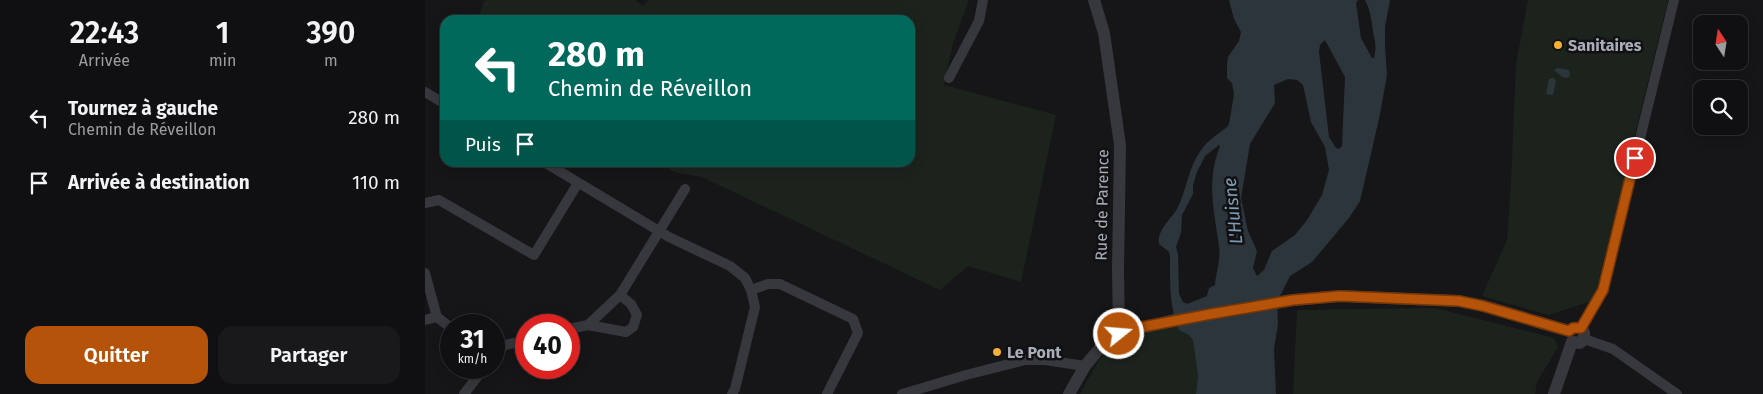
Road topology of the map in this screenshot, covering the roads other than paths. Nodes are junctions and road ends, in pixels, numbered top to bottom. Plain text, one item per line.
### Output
1 (983, 0) edge
2 (1094, 0) edge
3 (1674, 0) edge
4 (949, 78) dead end
5 (427, 96) edge
6 (440, 102) edge
7 (552, 167) edge
8 (578, 183) junction
9 (685, 189) dead end
10 (425, 203) edge
11 (659, 231) junction
12 (425, 273) edge
13 (751, 290) junction
14 (620, 295) junction
15 (437, 317) junction
16 (440, 319) edge
17 (425, 320) edge
18 (588, 324) junction
19 (580, 326) edge
20 (1119, 334) junction
21 (1577, 335) junction
22 (1085, 366) junction
23 (477, 379) edge
24 (468, 393) edge
25 (732, 394) edge
26 (827, 394) edge
27 (902, 394) edge
28 (1069, 394) edge
29 (1554, 394) edge
30 (1677, 394) edge

1 - 4 street
2 - 20 street, Rue de Parence
3 - 21 street
5 - 6 street
7 - 8 street
8 - 10 street
8 - 11 street
9 - 11 street
11 - 13 street
11 - 14 street
12 - 15 street
13 - 25 street
13 - 26 street
14 - 18 street
14 - 18 street
15 - 16 street
15 - 17 street
18 - 19 street
20 - 21 street
20 - 22 street
21 - 29 street
21 - 30 street
22 - 27 street
22 - 28 street
23 - 24 street

